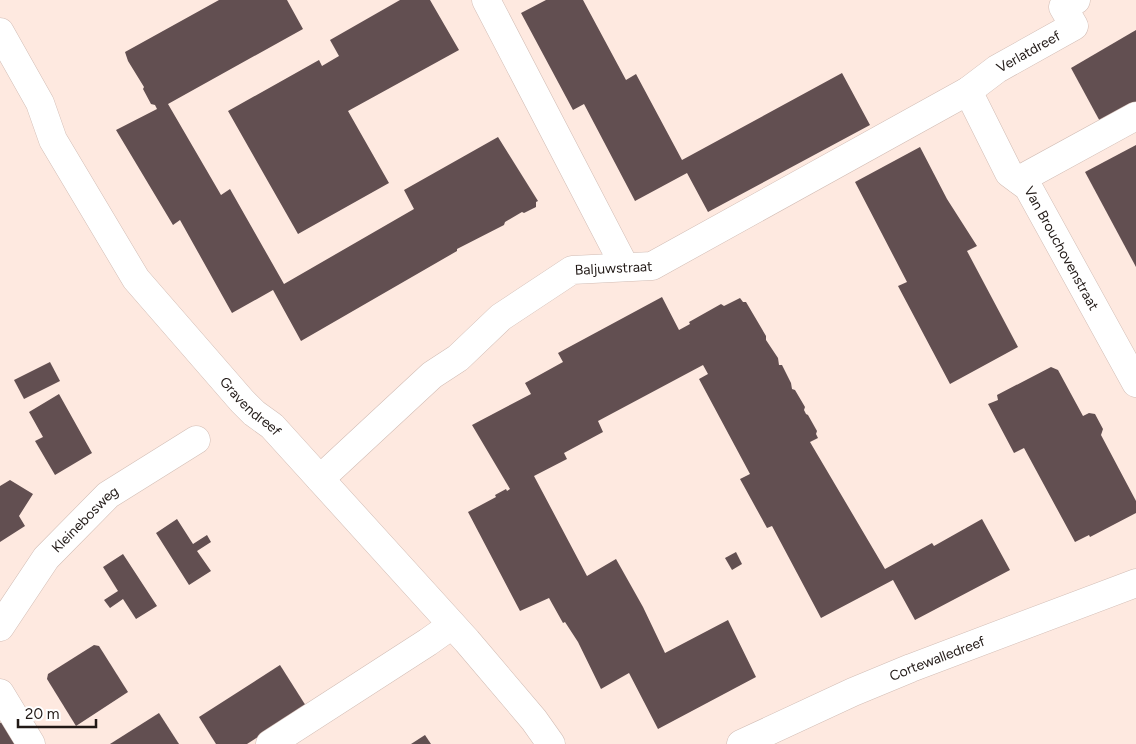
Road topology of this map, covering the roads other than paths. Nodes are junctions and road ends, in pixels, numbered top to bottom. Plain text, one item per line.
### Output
1 (486, 0) edge
2 (1066, 2) edge
3 (0, 32) edge
4 (968, 91) junction
5 (1136, 116) edge
6 (1019, 180) junction
7 (625, 267) junction
8 (1136, 384) edge
9 (196, 440) dead end
10 (320, 480) junction
11 (1136, 583) edge
12 (452, 625) junction
13 (0, 627) edge
14 (0, 693) edge
15 (31, 744) edge
16 (270, 744) edge
17 (551, 744) edge
18 (742, 744) edge

1 - 7 street
2 - 4 street, Verlatdreef
3 - 10 street, Gravendreef
4 - 6 street, Van Brouchovenstraat
4 - 7 street, Baljuwstraat
5 - 6 street
6 - 8 street, Van Brouchovenstraat
7 - 10 street, Baljuwstraat
9 - 13 street, Kleinebosweg
10 - 12 street, Gravendreef
11 - 18 street, Cortewalledreef
12 - 16 street
12 - 17 street, Gravendreef
14 - 15 street

